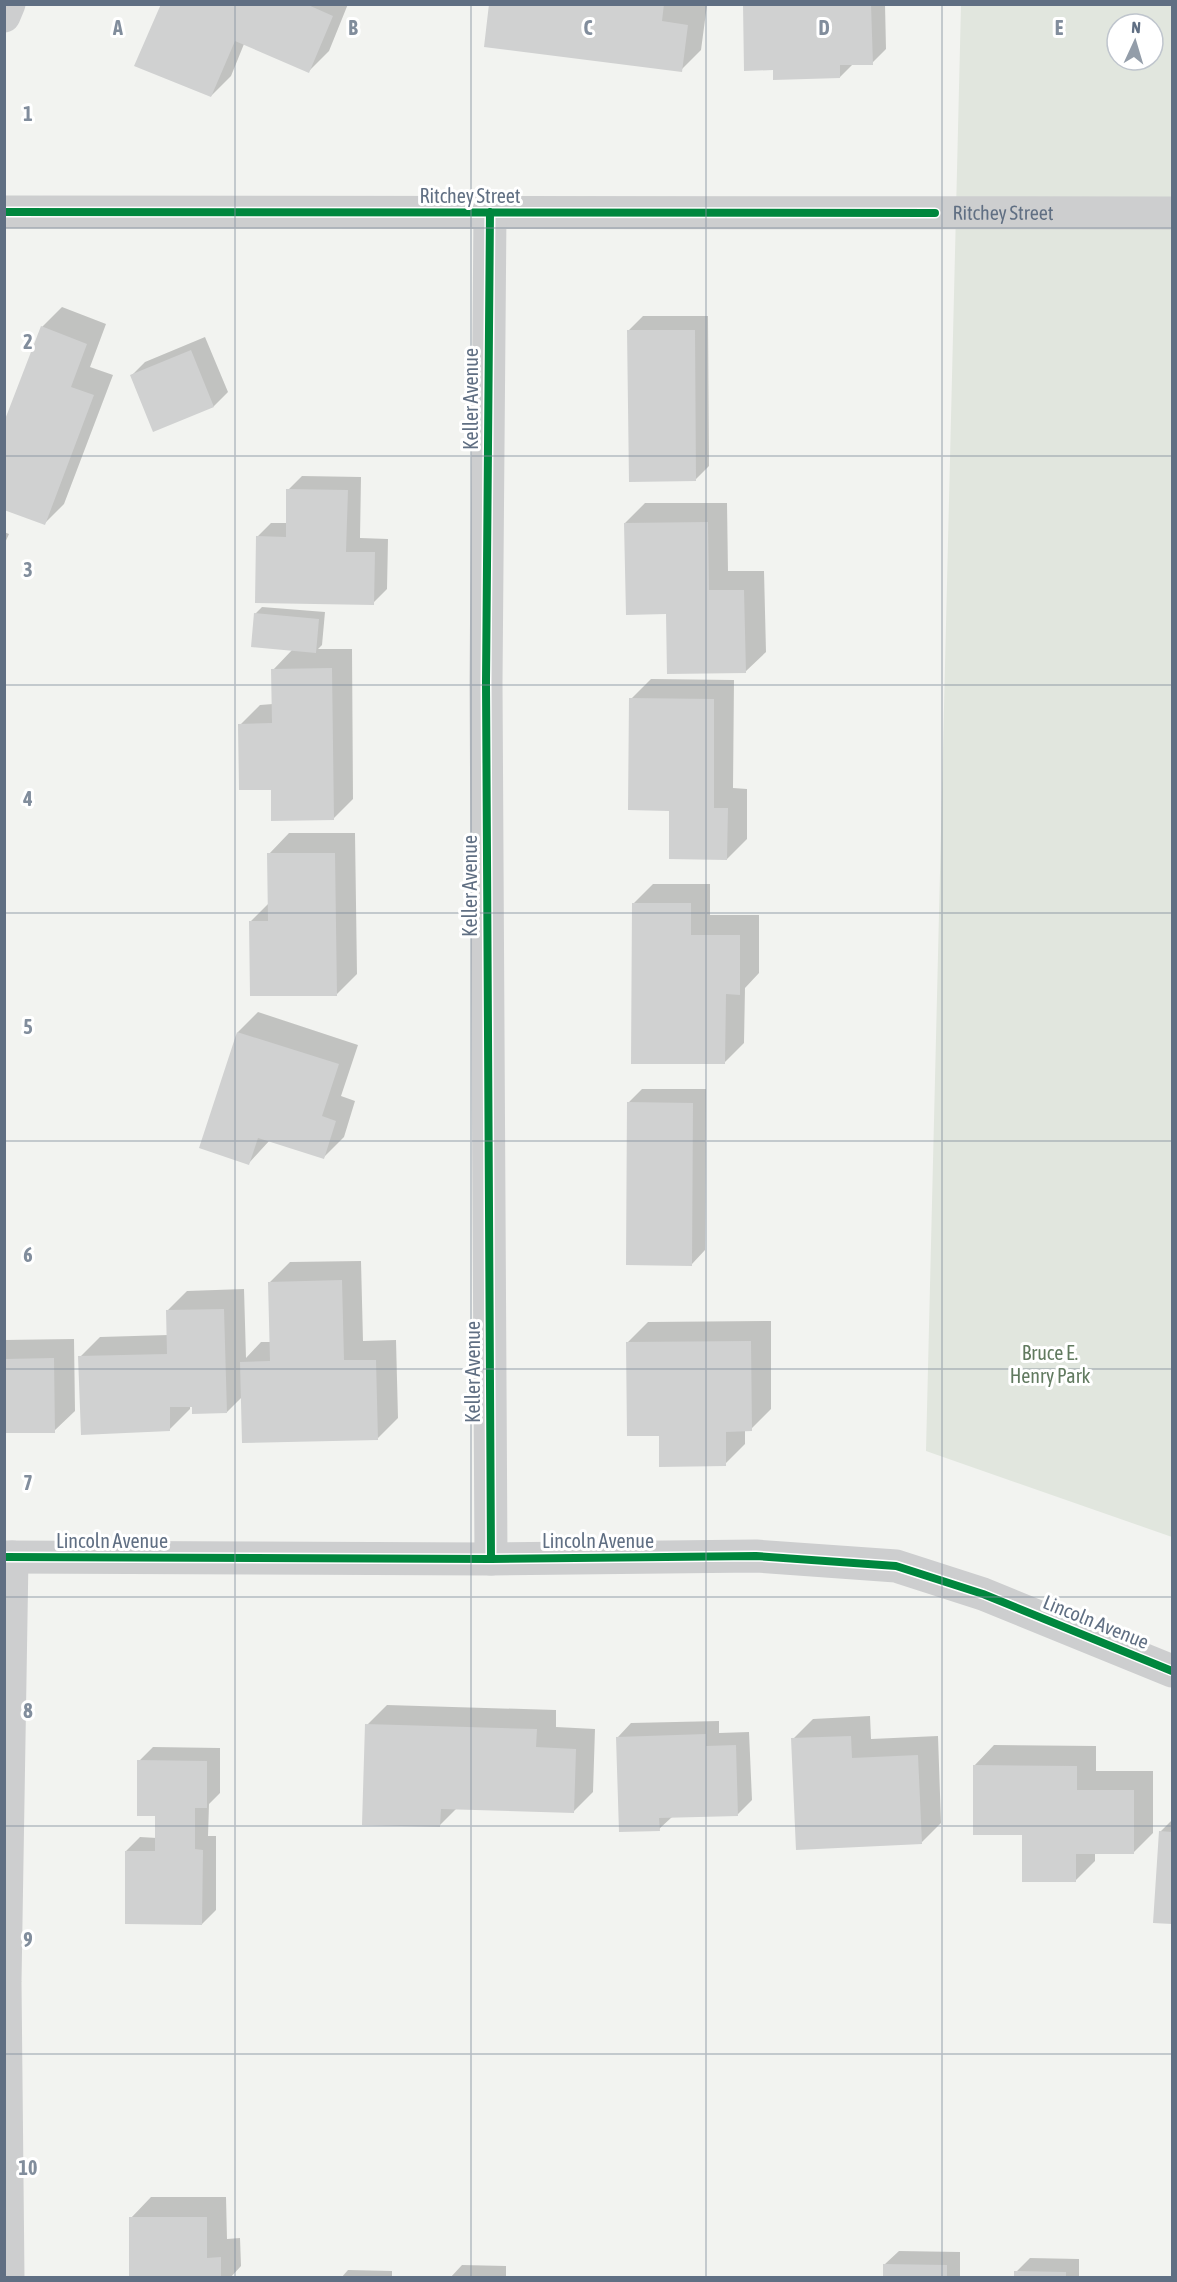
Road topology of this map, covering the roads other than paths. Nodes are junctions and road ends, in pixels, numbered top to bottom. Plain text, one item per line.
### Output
1 (9, 4) edge
2 (4, 16) edge
3 (4, 212) edge
4 (490, 212) junction
5 (1173, 213) edge
6 (8, 1557) edge
7 (491, 1559) junction
8 (1173, 1671) edge
9 (8, 2277) edge

1 - 2 street
3 - 4 street, Ritchey Street
4 - 5 street, Ritchey Street
4 - 7 street, Keller Avenue
6 - 7 street, Lincoln Avenue
6 - 9 street
7 - 8 street, Lincoln Avenue

